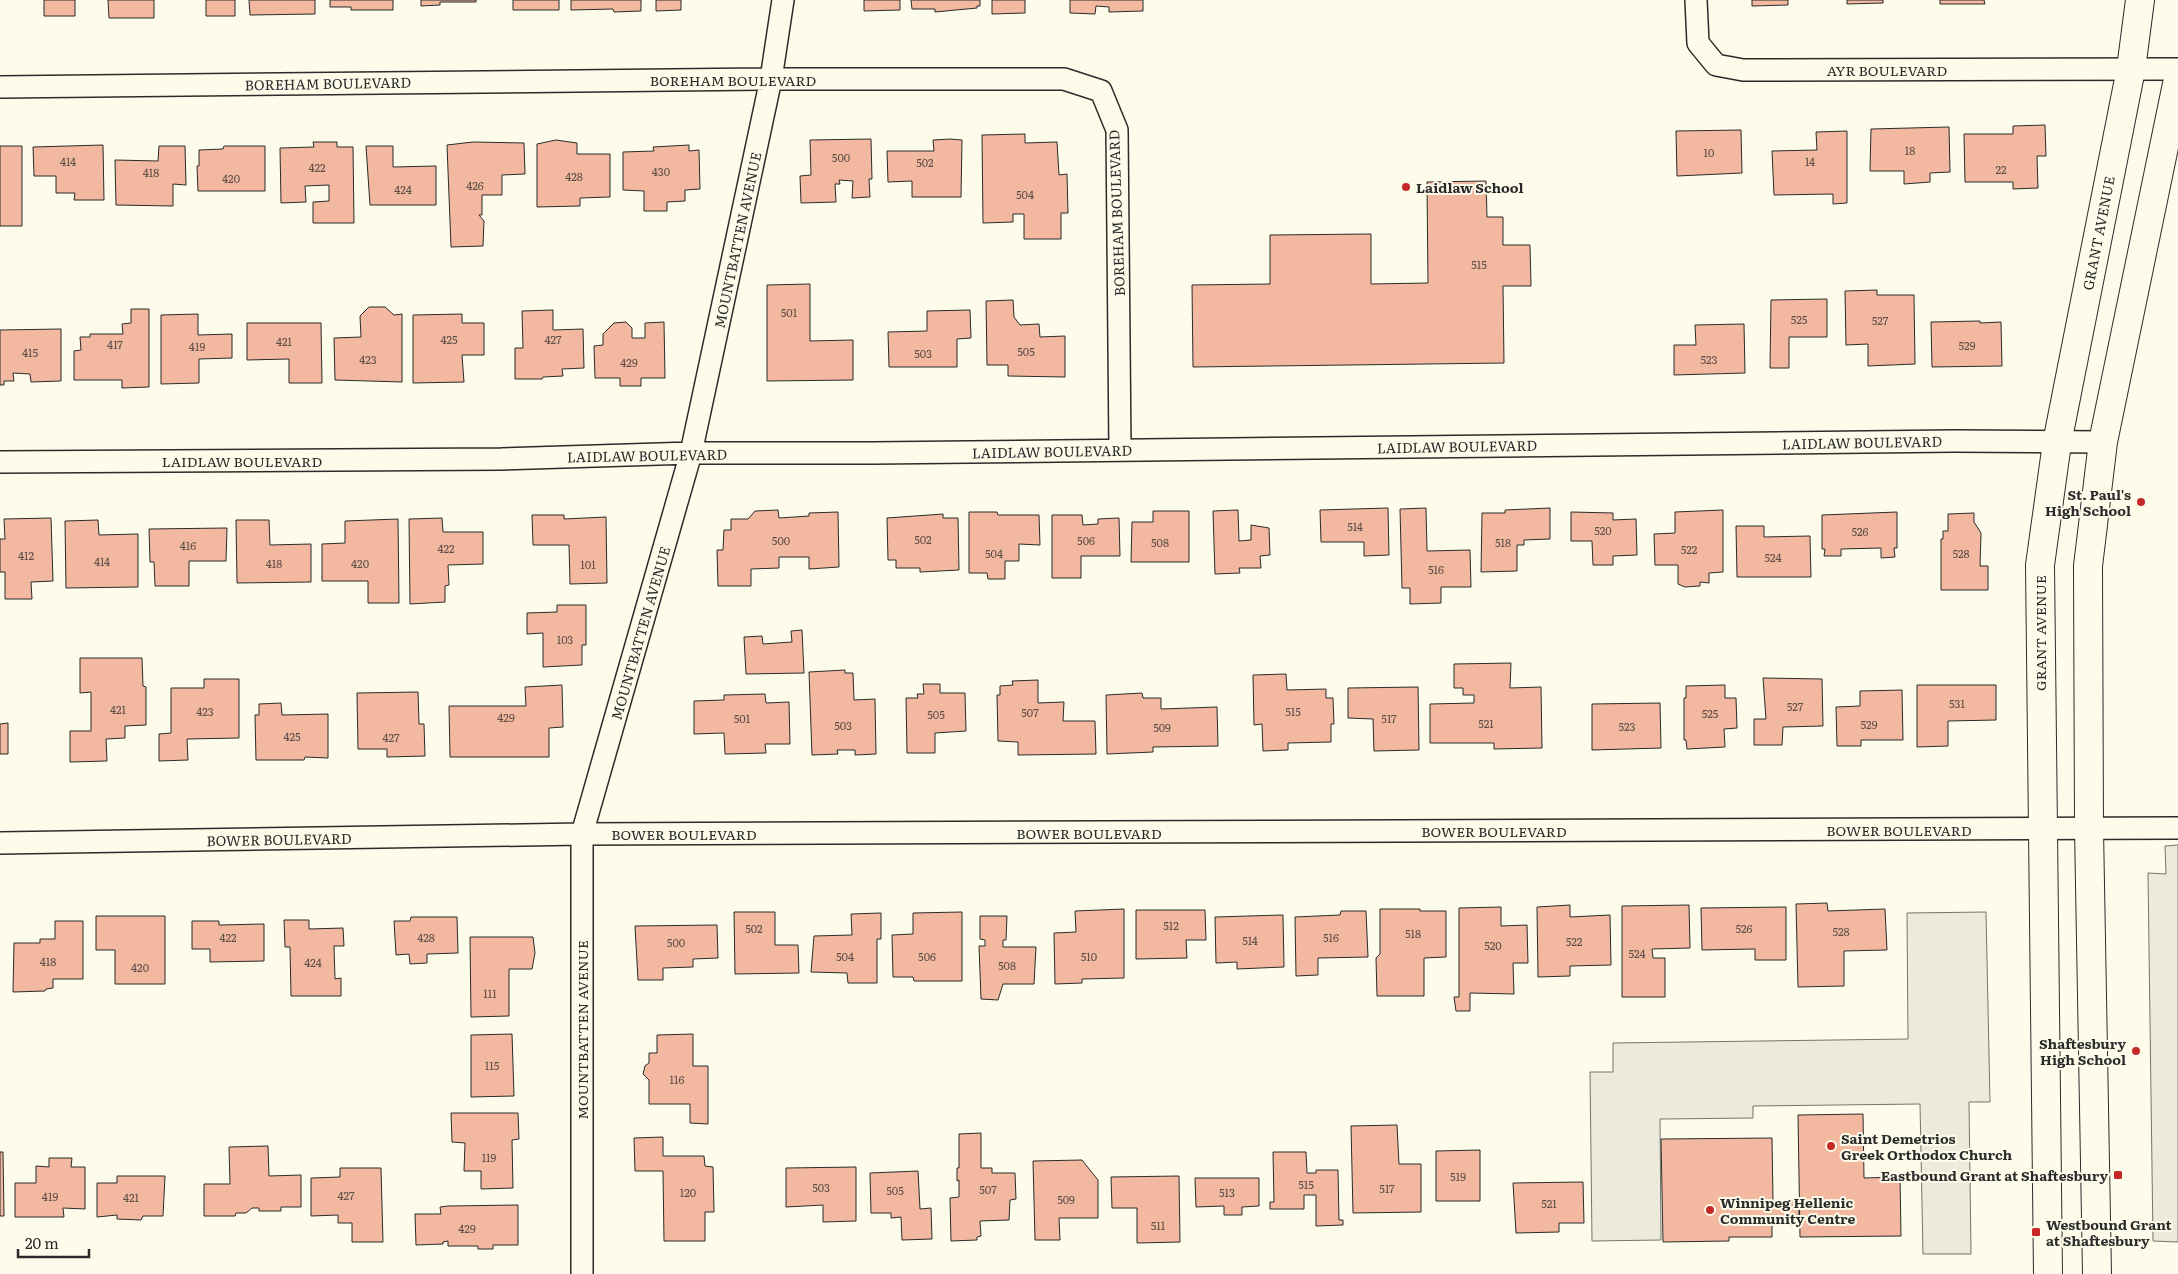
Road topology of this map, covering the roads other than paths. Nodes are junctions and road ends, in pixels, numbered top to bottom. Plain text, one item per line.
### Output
1 (783, 0) edge
2 (1696, 0) edge
3 (2140, 0) edge
4 (2131, 69) junction
5 (2178, 69) edge
6 (771, 79) junction
7 (2178, 79) edge
8 (0, 87) edge
9 (2104, 442) junction
10 (2057, 443) junction
11 (1120, 450) junction
12 (691, 453) junction
13 (0, 462) edge
14 (2178, 828) edge
15 (2090, 829) junction
16 (2042, 830) junction
17 (582, 834) junction
18 (0, 843) edge
19 (582, 1274) edge
20 (2048, 1274) edge
21 (2097, 1274) edge

1 - 6 street, MOUNTBATTEN AVENUE
2 - 4 street, AYR BOULEVARD
3 - 4 main road, GRANT AVENUE
4 - 5 street, AYR BOULEVARD
4 - 10 main road, GRANT AVENUE
6 - 8 street, BOREHAM BOULEVARD
6 - 11 street, BOREHAM BOULEVARD
6 - 12 street, MOUNTBATTEN AVENUE
7 - 9 main road
9 - 10 street, LAIDLAW BOULEVARD
9 - 15 main road
10 - 11 street, LAIDLAW BOULEVARD
10 - 16 main road, GRANT AVENUE
11 - 12 street, LAIDLAW BOULEVARD
12 - 13 street, LAIDLAW BOULEVARD
12 - 17 street, MOUNTBATTEN AVENUE
14 - 15 street, BOWER BOULEVARD
15 - 16 street, BOWER BOULEVARD
15 - 21 main road
16 - 17 street, BOWER BOULEVARD
16 - 20 main road, GRANT AVENUE
17 - 18 street, BOWER BOULEVARD
17 - 19 street, MOUNTBATTEN AVENUE

